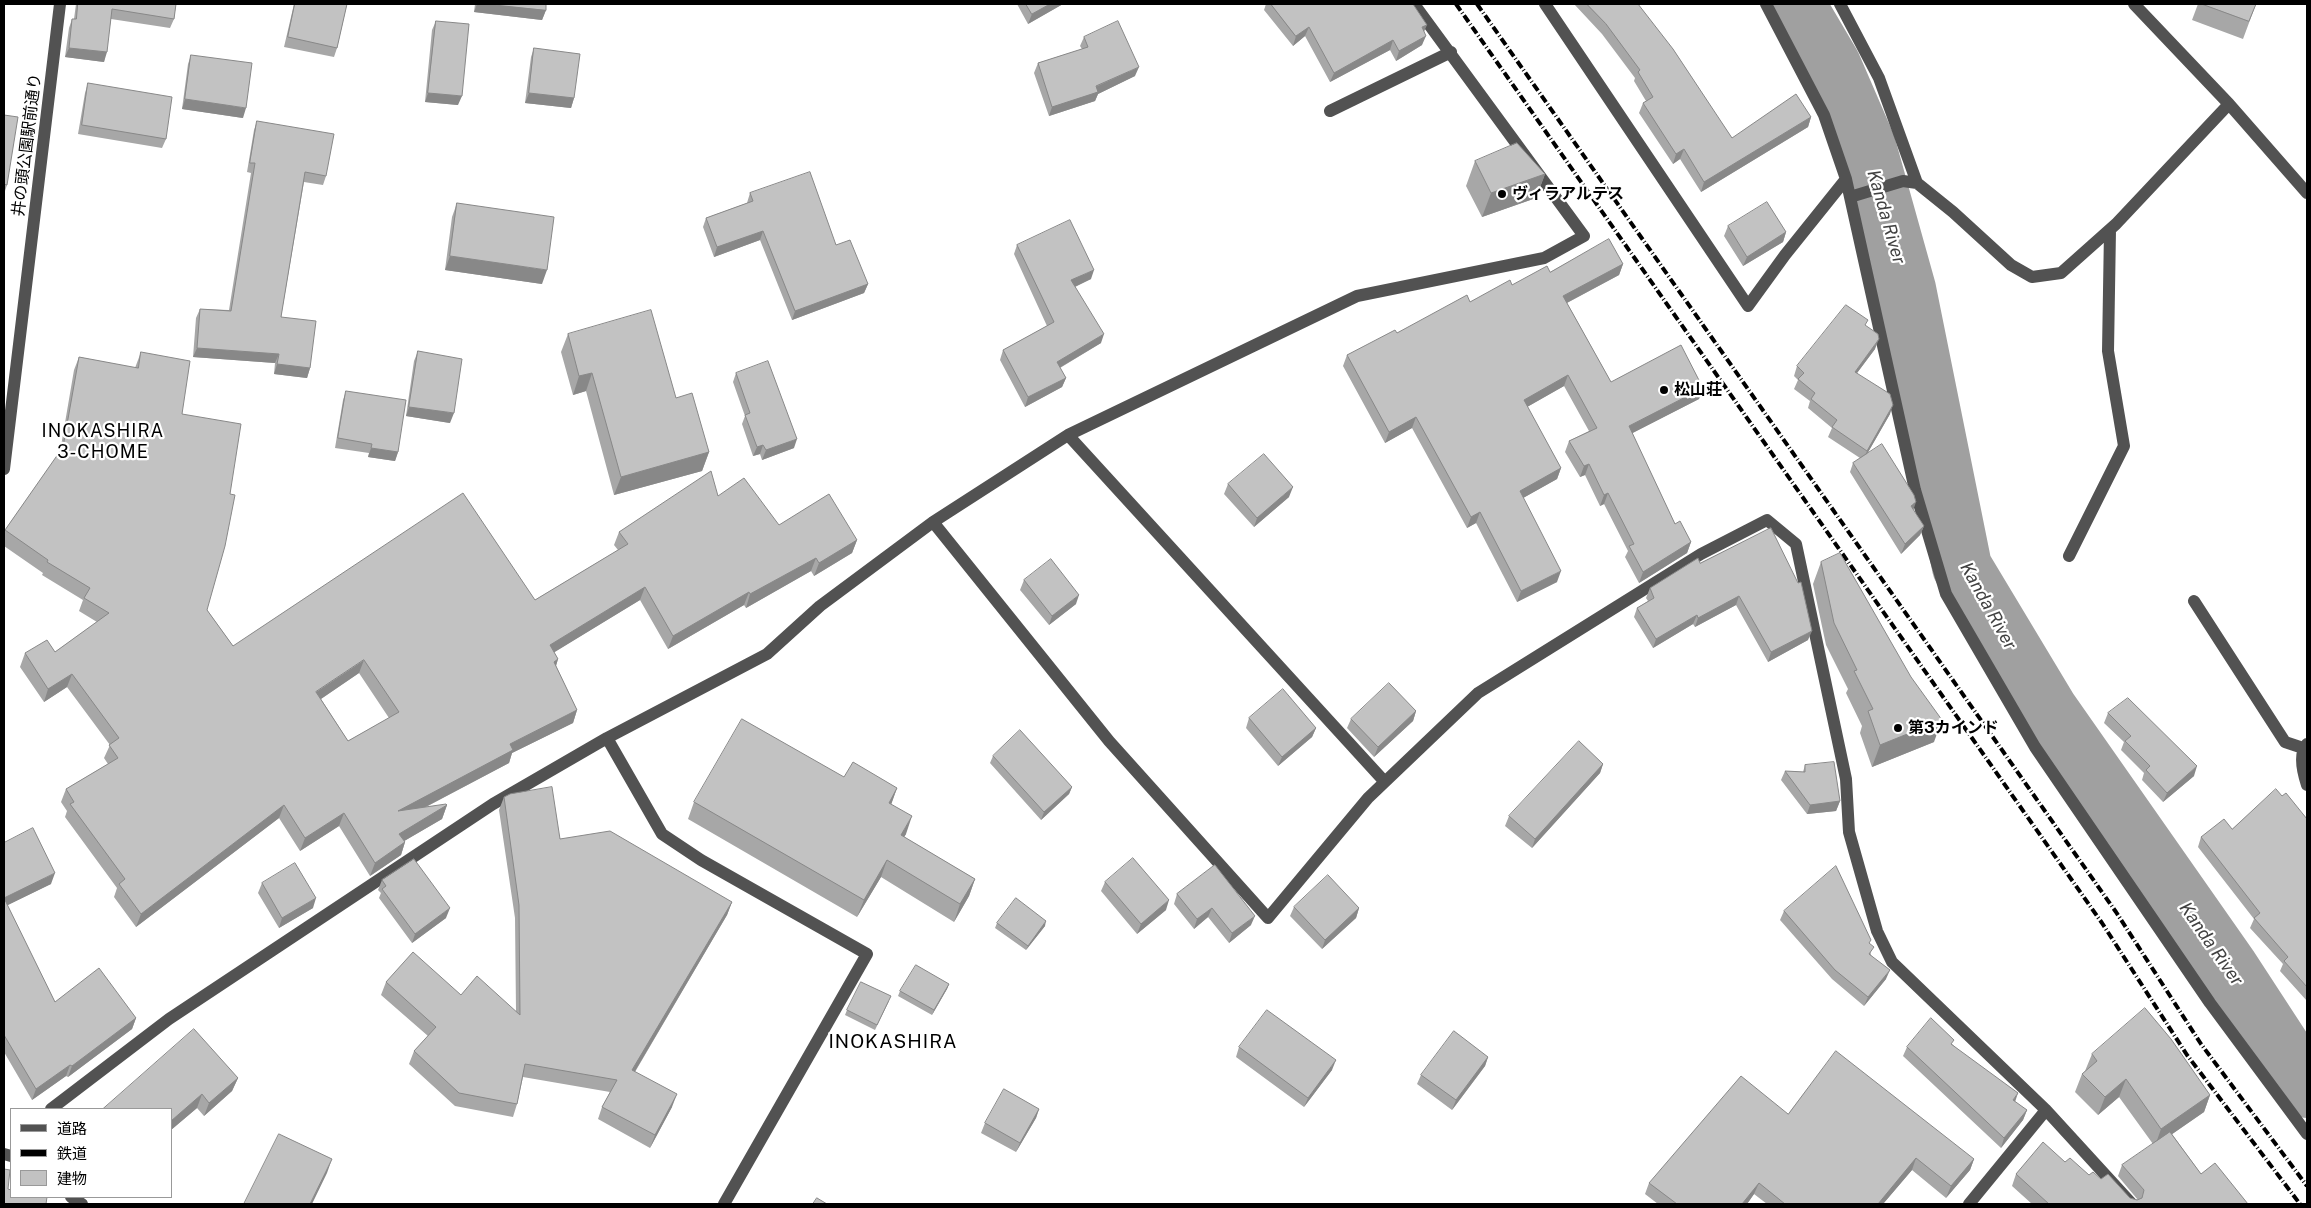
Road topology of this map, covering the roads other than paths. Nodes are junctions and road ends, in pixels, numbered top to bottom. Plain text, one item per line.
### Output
1 (60, 4) edge
2 (1414, 4) edge
3 (1545, 4) edge
4 (1766, 4) edge
5 (1840, 4) edge
6 (2134, 4) edge
7 (1450, 52) junction
8 (2229, 104) junction
9 (1330, 112) dead end
10 (1846, 179) junction
11 (1917, 183) junction
12 (2307, 193) edge
13 (1850, 197) junction
14 (2110, 230) junction
15 (1068, 435) junction
16 (4, 469) edge
17 (933, 522) junction
18 (2069, 556) dead end
19 (2194, 601) dead end
20 (607, 738) junction
21 (2305, 746) edge
22 (1384, 781) junction
23 (2307, 785) edge
24 (52, 1108) edge
25 (2046, 1110) junction
26 (2307, 1134) edge
27 (724, 1204) edge
28 (1969, 1204) edge
29 (2132, 1204) edge

1 - 16 street, 井の頭公園駅前通り
2 - 7 street
3 - 10 street
4 - 10 street
5 - 11 street
6 - 8 street
7 - 9 street
7 - 15 street
8 - 12 street
8 - 14 street
10 - 13 street
11 - 13 street
11 - 14 street
13 - 26 street
14 - 18 street
15 - 17 street
15 - 22 street
17 - 20 street
17 - 22 street
19 - 21 street
20 - 24 street
20 - 27 street
21 - 23 street
22 - 25 street
25 - 28 street
25 - 29 street

